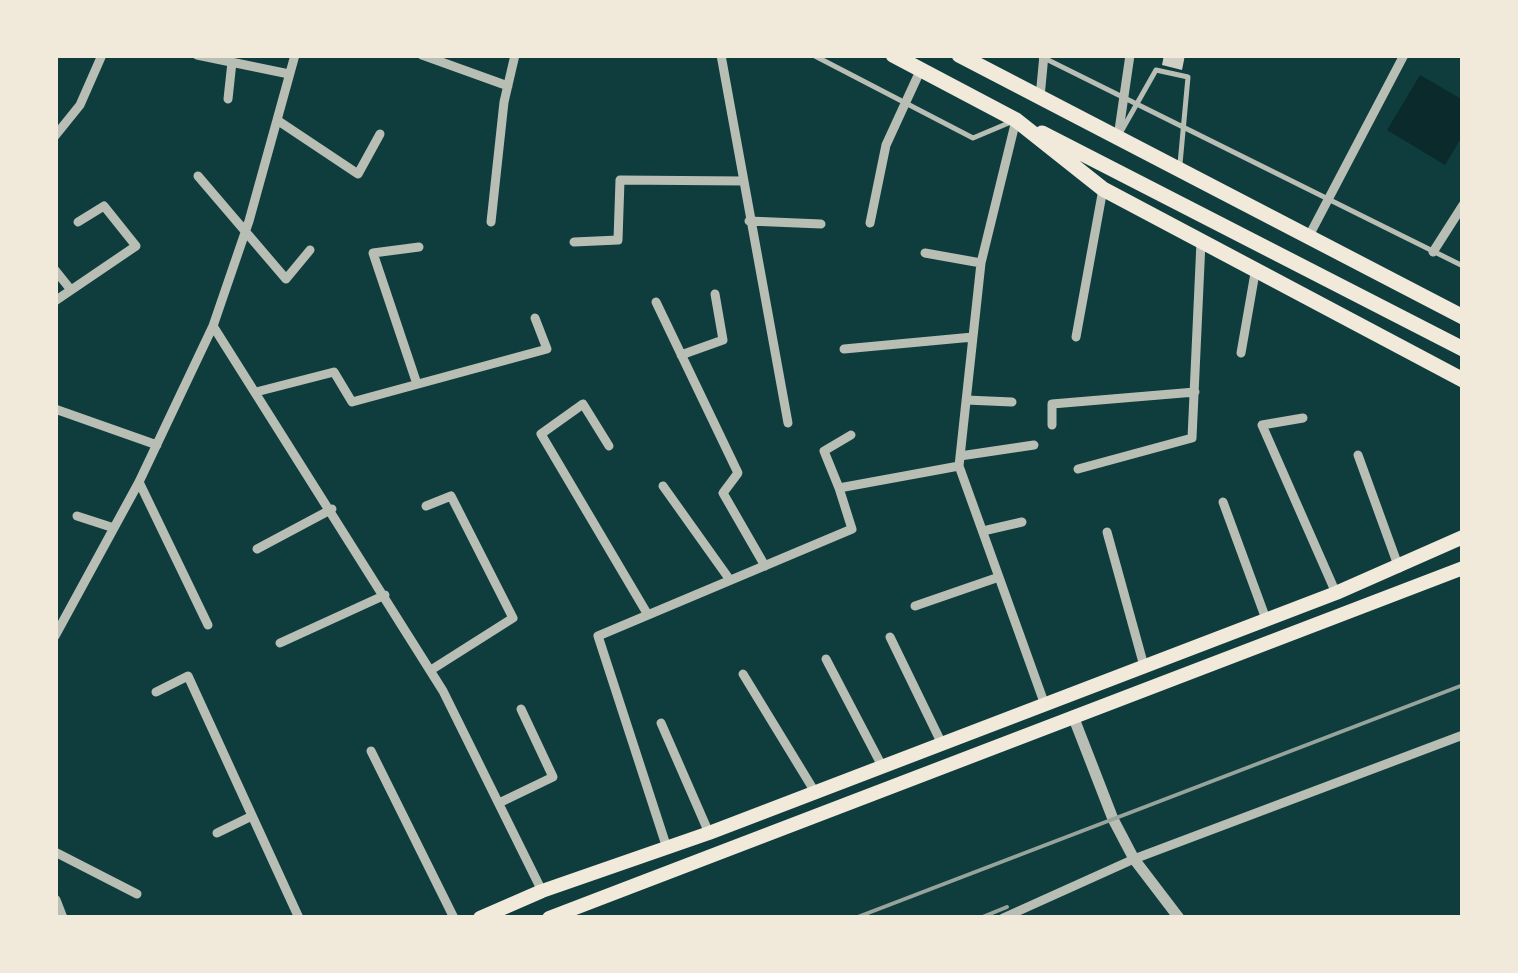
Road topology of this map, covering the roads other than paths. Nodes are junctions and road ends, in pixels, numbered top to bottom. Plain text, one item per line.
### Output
1 (102, 55) edge
2 (295, 55) edge
3 (422, 55) edge
4 (515, 55) edge
5 (721, 55) edge
6 (813, 55) edge
7 (893, 55) edge
8 (959, 55) edge
9 (1130, 55) edge
10 (1404, 55) edge
11 (202, 56) edge
12 (1042, 56) edge
13 (232, 62) junction
14 (920, 69) junction
15 (290, 74) junction
16 (508, 86) junction
17 (1040, 96) junction
18 (1126, 98) junction
19 (228, 99) dead end
20 (905, 102) junction
21 (1137, 105) junction
22 (276, 120) junction
23 (1016, 120) junction
24 (1182, 127) junction
25 (380, 134) dead end
26 (55, 136) edge
27 (1118, 136) junction
28 (1180, 167) junction
29 (198, 176) dead end
30 (742, 181) junction
31 (1104, 189) junction
32 (1327, 200) junction
33 (1463, 205) edge
34 (749, 221) junction
35 (78, 222) dead end
36 (490, 222) dead end
37 (870, 223) dead end
38 (821, 224) dead end
39 (245, 232) junction
40 (1310, 234) junction
41 (574, 242) dead end
42 (1201, 242) junction
43 (420, 247) dead end
44 (310, 250) dead end
45 (1433, 252) junction
46 (925, 253) dead end
47 (981, 263) junction
48 (1463, 266) edge
49 (55, 270) edge
50 (1255, 273) junction
51 (71, 290) junction
52 (715, 294) dead end
53 (55, 301) edge
54 (656, 302) dead end
55 (535, 318) dead end
56 (1463, 318) edge
57 (213, 326) junction
58 (973, 337) junction
59 (1076, 338) dead end
60 (844, 349) dead end
61 (1463, 349) edge
62 (1241, 353) dead end
63 (682, 354) junction
64 (1463, 380) edge
65 (417, 384) junction
66 (256, 392) junction
67 (1194, 392) junction
68 (966, 400) junction
69 (1012, 402) dead end
70 (55, 409) edge
71 (1303, 418) dead end
72 (788, 424) dead end
73 (1052, 425) dead end
74 (852, 435) dead end
75 (1034, 445) dead end
76 (157, 446) junction
77 (609, 446) dead end
78 (1358, 455) dead end
79 (960, 461) junction
80 (1078, 469) dead end
81 (139, 482) junction
82 (663, 486) dead end
83 (839, 488) junction
84 (1223, 502) dead end
85 (426, 506) dead end
86 (332, 509) junction
87 (77, 516) dead end
88 (1022, 522) dead end
89 (114, 528) junction
90 (982, 531) junction
91 (1106, 532) dead end
92 (1463, 537) edge
93 (258, 549) dead end
94 (764, 566) junction
95 (1399, 568) junction
96 (1463, 568) edge
97 (999, 577) junction
98 (730, 580) junction
99 (1336, 592) junction
100 (385, 595) junction
101 (915, 606) dead end
102 (648, 615) junction
103 (1266, 620) junction
104 (208, 625) dead end
105 (55, 636) edge
106 (890, 637) dead end
107 (280, 643) dead end
108 (826, 660) dead end
109 (1144, 666) junction
110 (431, 670) junction
111 (743, 674) dead end
112 (156, 692) dead end
113 (1044, 705) junction
114 (522, 709) dead end
115 (1073, 716) junction
116 (661, 723) dead end
117 (1463, 735) edge
118 (942, 744) junction
119 (370, 751) dead end
120 (882, 766) junction
121 (815, 792) junction
122 (500, 804) junction
123 (252, 816) junction
124 (709, 832) junction
125 (217, 834) dead end
126 (666, 845) junction
127 (55, 852) edge
128 (1134, 859) junction
129 (542, 890) junction
130 (137, 894) dead end
131 (55, 900) edge
132 (62, 918) edge
133 (299, 918) edge
134 (454, 918) edge
135 (480, 918) edge
136 (549, 918) edge
137 (1003, 918) edge
138 (1179, 918) edge

1 - 26 street
2 - 15 street
3 - 16 street
4 - 16 street
5 - 30 street
6 - 20 lane
7 - 14 highway
8 - 17 highway
9 - 18 street
10 - 32 street
11 - 13 street
12 - 17 street
12 - 18 lane
13 - 15 street
13 - 19 street
14 - 20 street
14 - 23 highway
15 - 22 street
16 - 36 street
17 - 27 highway
18 - 21 lane
18 - 27 street
20 - 23 lane
20 - 37 street
21 - 24 lane
21 - 24 lane
21 - 27 lane
22 - 25 street
22 - 39 street
23 - 31 highway
23 - 47 street
23 - 61 highway
24 - 28 lane
24 - 32 lane
27 - 28 highway
28 - 40 highway
29 - 39 street
30 - 34 street
30 - 41 street
31 - 42 highway
31 - 59 street
32 - 40 street
32 - 45 lane
33 - 45 street
34 - 38 street
34 - 72 street
35 - 51 street
39 - 44 street
39 - 57 street
40 - 56 highway
42 - 50 highway
42 - 67 street
43 - 65 street
45 - 48 lane
46 - 47 street
47 - 58 street
49 - 51 street
50 - 62 street
50 - 64 highway
51 - 53 street
52 - 63 street
54 - 63 street
55 - 65 street
57 - 66 street
57 - 76 street
58 - 60 street
58 - 68 street
63 - 94 street
65 - 66 street
66 - 86 street
67 - 73 street
67 - 80 street
68 - 69 street
68 - 79 street
70 - 76 street
71 - 99 street
74 - 83 street
75 - 79 street
76 - 81 street
77 - 102 street
78 - 95 street
79 - 83 street
79 - 90 street
81 - 89 street
81 - 104 street
82 - 98 street
83 - 94 street
84 - 103 street
85 - 110 street
86 - 93 street
86 - 100 street
87 - 89 street
88 - 90 street
89 - 105 street
90 - 97 street
91 - 109 street
92 - 95 main road
94 - 98 street
95 - 99 main road
96 - 115 main road
97 - 101 street
97 - 113 street
98 - 102 street
99 - 103 main road
100 - 107 street
100 - 110 street
102 - 126 street
103 - 109 main road
106 - 118 street
108 - 120 street
109 - 113 main road
110 - 122 street
111 - 121 street
112 - 123 street
113 - 118 main road
114 - 122 street
115 - 128 street
115 - 136 main road
116 - 124 street
117 - 128 street
118 - 120 main road
119 - 134 street
120 - 121 main road
121 - 124 main road
122 - 129 street
123 - 125 street
123 - 133 street
124 - 126 main road
126 - 129 main road
127 - 130 street
128 - 137 street
128 - 138 street
129 - 135 main road
131 - 132 street

